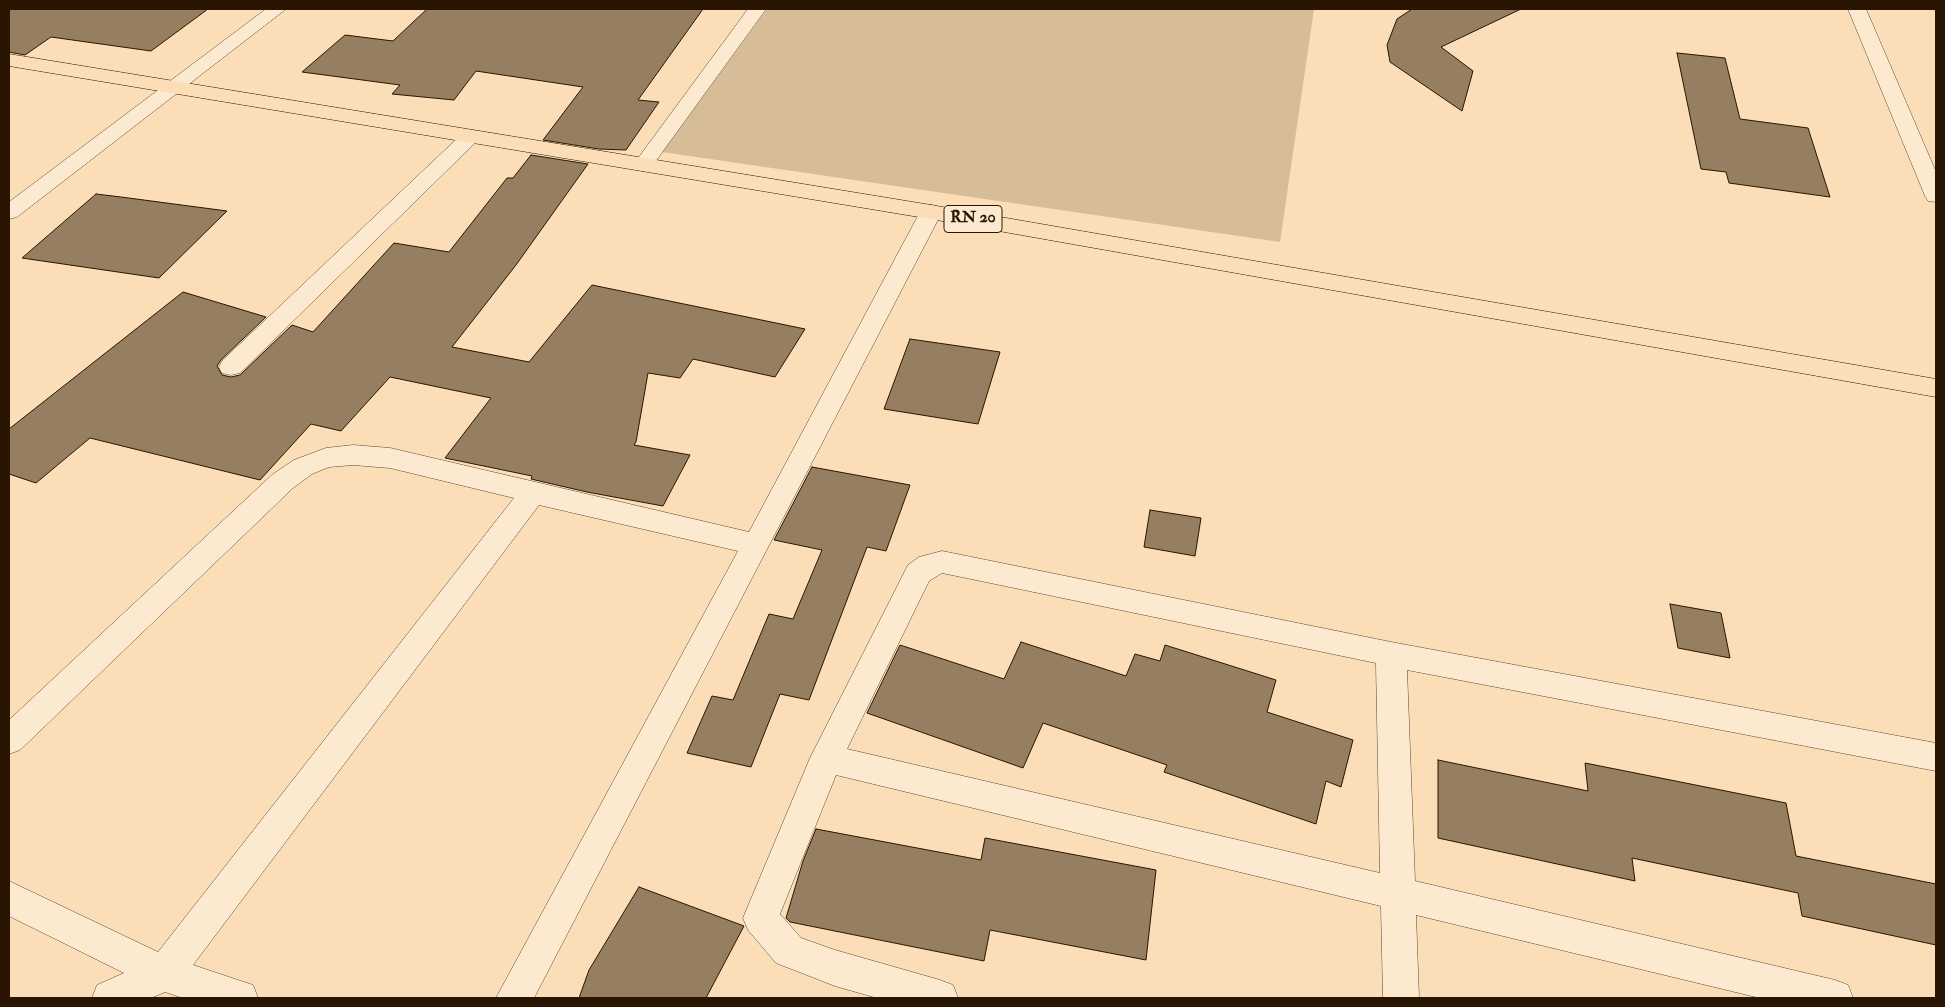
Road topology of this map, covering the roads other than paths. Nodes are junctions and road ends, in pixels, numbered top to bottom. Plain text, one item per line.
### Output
1 (277, 9) edge
2 (757, 9) edge
3 (1857, 9) edge
4 (9, 60) edge
5 (173, 86) junction
6 (471, 136) junction
7 (643, 164) junction
8 (1936, 196) edge
9 (9, 212) edge
10 (930, 212) junction
11 (231, 367) dead end
12 (1936, 388) edge
13 (533, 493) junction
14 (756, 544) junction
15 (1391, 654) junction
16 (9, 740) edge
17 (1936, 757) edge
18 (826, 758) junction
19 (1398, 893) junction
20 (9, 898) edge
21 (164, 974) junction
22 (110, 998) edge
23 (240, 998) edge
24 (514, 998) edge
25 (940, 998) edge
26 (1401, 998) edge
27 (1835, 998) edge

1 - 5 street
2 - 7 street
3 - 8 street
4 - 5 highway, RN 20
5 - 6 highway, RN 20
5 - 9 street
6 - 7 highway, RN 20
6 - 11 street
7 - 10 highway, RN 20
10 - 12 highway, RN 20
10 - 14 street
13 - 14 street
13 - 16 street
13 - 21 street
14 - 24 street
15 - 17 street
15 - 18 street
15 - 19 street
18 - 19 street
18 - 25 street
19 - 26 street
19 - 27 street
20 - 21 street
21 - 22 street
21 - 23 street

